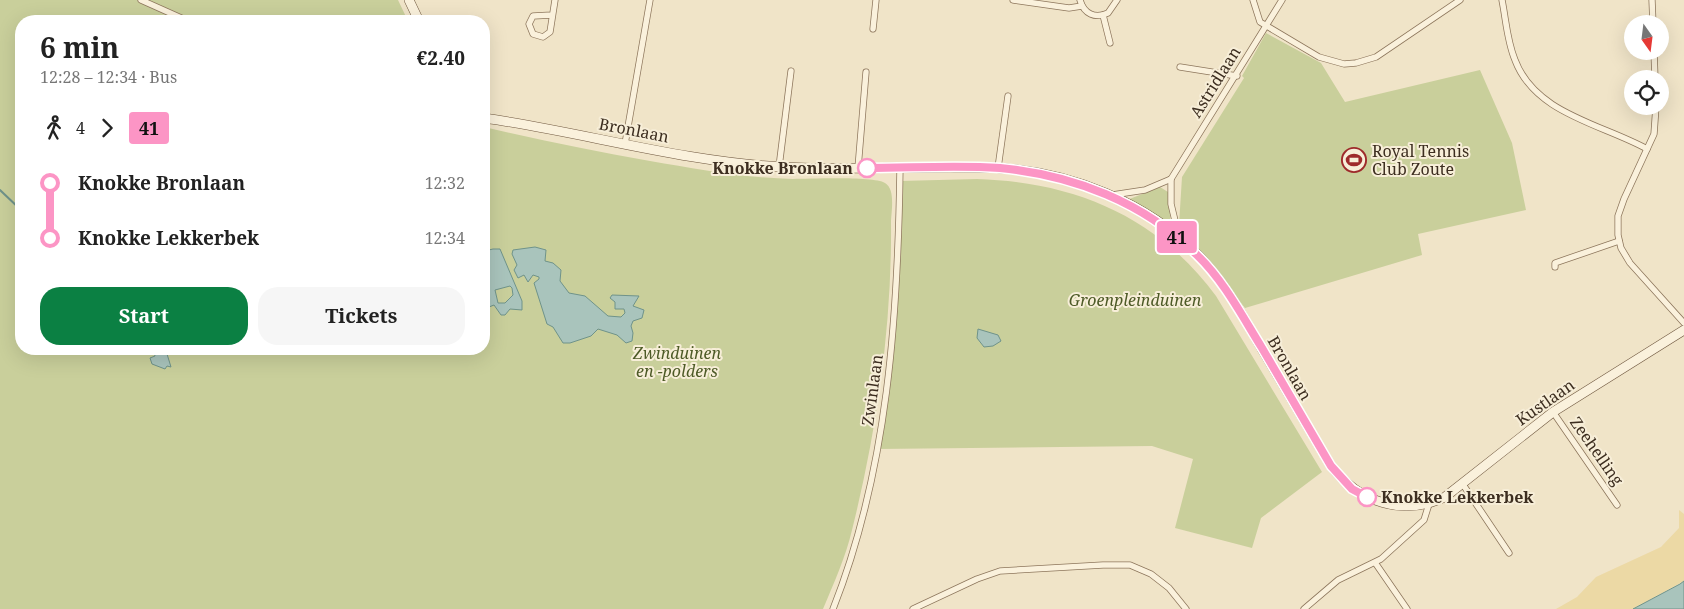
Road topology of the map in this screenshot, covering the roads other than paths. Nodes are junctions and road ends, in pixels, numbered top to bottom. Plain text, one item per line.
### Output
1 (141, 0) edge
2 (409, 0) edge
3 (555, 0) edge
4 (650, 0) edge
5 (876, 0) edge
6 (1013, 0) edge
7 (1116, 0) edge
8 (1253, 0) edge
9 (1282, 0) edge
10 (1460, 0) edge
11 (1502, 0) edge
12 (1652, 0) edge
13 (1081, 3) edge
14 (175, 15) edge
15 (416, 15) edge
16 (552, 15) junction
17 (1653, 15) edge
18 (1103, 16) junction
19 (1266, 26) junction
20 (873, 29) dead end
21 (1110, 44) dead end
22 (1180, 67) dead end
23 (791, 71) dead end
24 (866, 72) dead end
25 (1237, 76) junction
26 (1008, 96) dead end
27 (1655, 115) edge
28 (490, 119) edge
29 (625, 144) junction
30 (1647, 149) junction
31 (779, 167) junction
32 (858, 168) junction
33 (900, 168) junction
34 (998, 168) junction
35 (1171, 178) junction
36 (1111, 195) junction
37 (1175, 235) junction
38 (1619, 241) junction
39 (1555, 267) dead end
40 (1684, 322) edge
41 (1684, 330) edge
42 (1553, 412) junction
43 (1462, 483) junction
44 (1428, 504) junction
45 (1618, 505) dead end
46 (1509, 553) dead end
47 (1376, 564) junction
48 (834, 609) edge
49 (913, 609) edge
50 (1186, 609) edge
51 (1304, 609) edge
52 (1407, 609) edge

1 - 14 street
2 - 15 street
3 - 16 street
4 - 29 street
5 - 20 street
6 - 13 street
7 - 18 street
8 - 19 street
9 - 19 street, Astridlaan
10 - 19 street
11 - 30 street
12 - 17 street
13 - 18 street
16 - 16 street
18 - 21 street
19 - 25 street, Astridlaan
22 - 25 street
23 - 31 street
24 - 32 street
25 - 35 street, Astridlaan
26 - 34 street
27 - 30 street
28 - 29 street, Bronlaan
29 - 31 street, Bronlaan
30 - 38 street
31 - 32 street, Bronlaan
32 - 33 street, Bronlaan
33 - 34 street, Bronlaan
33 - 48 street, Zwinlaan
34 - 36 street, Bronlaan
35 - 36 street
35 - 37 street
36 - 37 street, Bronlaan
37 - 44 street, Bronlaan
38 - 39 street
38 - 40 street
41 - 42 street, Kustlaan
42 - 43 street, Kustlaan
42 - 45 street, Zeehelling
43 - 44 street, Kustlaan
43 - 46 street
44 - 47 street
47 - 51 street
47 - 52 street
49 - 50 street

